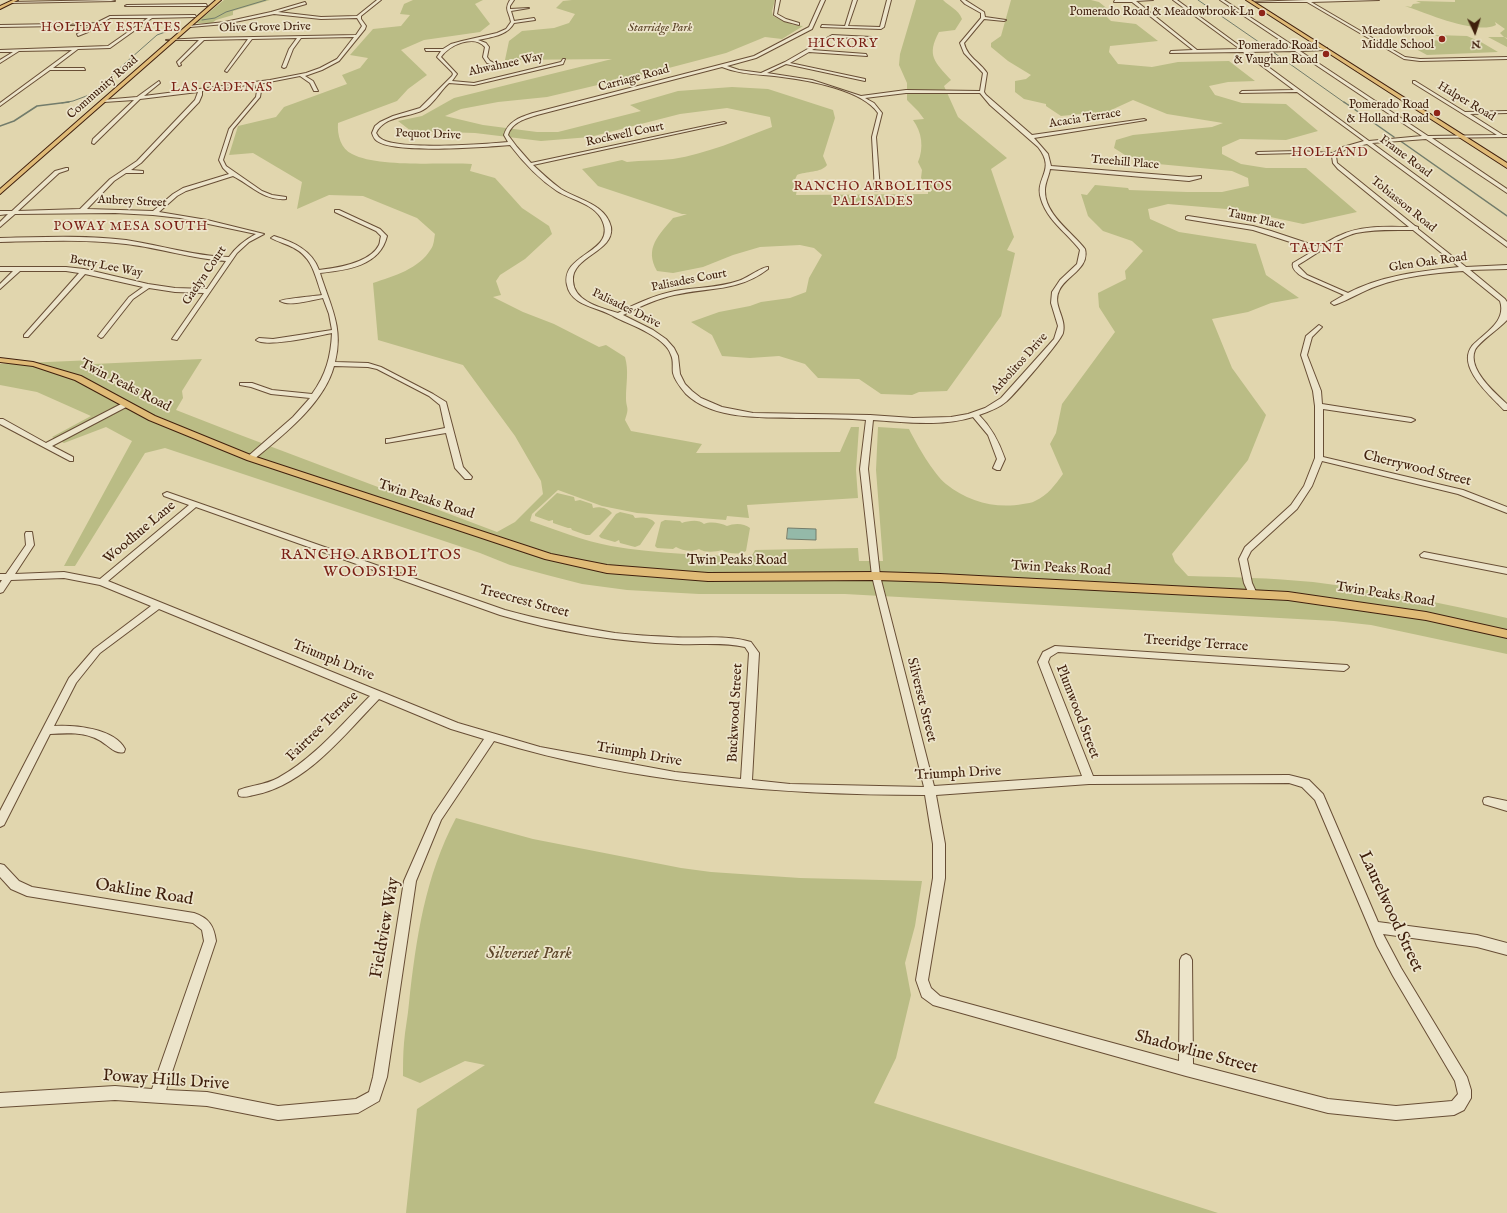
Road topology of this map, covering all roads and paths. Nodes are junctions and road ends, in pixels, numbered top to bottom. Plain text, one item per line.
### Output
1 (16, 0) edge
2 (218, 0) edge
3 (379, 0) edge
4 (512, 0) edge
5 (778, 0) edge
6 (819, 0) edge
7 (823, 0) edge
8 (855, 0) edge
9 (889, 0) edge
10 (963, 0) edge
11 (1132, 0) edge
12 (1151, 0) edge
13 (1175, 0) edge
14 (1222, 0) edge
15 (1377, 0) edge
16 (1114, 1) edge
17 (1250, 1) edge
18 (1307, 1) junction
19 (113, 2) dead end
20 (11, 3) junction
21 (213, 3) edge
22 (305, 3) dead end
23 (206, 5) junction
24 (126, 6) dead end
25 (0, 8) edge
26 (527, 8) dead end
27 (508, 10) junction
28 (205, 12) junction
29 (272, 13) junction
30 (195, 16) junction
31 (151, 17) junction
32 (359, 17) junction
33 (983, 18) junction
34 (534, 19) dead end
35 (812, 20) junction
36 (1004, 20) dead end
37 (192, 21) junction
38 (513, 22) junction
39 (98, 24) junction
40 (798, 24) dead end
41 (59, 25) dead end
42 (69, 25) dead end
43 (0, 26) edge
44 (190, 26) junction
45 (822, 26) dead end
46 (846, 27) junction
47 (793, 34) junction
48 (78, 35) dead end
49 (800, 35) junction
50 (300, 37) junction
51 (357, 37) junction
52 (251, 38) junction
53 (871, 38) dead end
54 (203, 39) junction
55 (171, 40) junction
56 (474, 40) junction
57 (782, 42) junction
58 (26, 45) dead end
59 (77, 48) junction
60 (1326, 49) junction
61 (426, 50) dead end
62 (442, 50) junction
63 (1297, 50) junction
64 (0, 51) edge
65 (16, 51) junction
66 (810, 51) junction
67 (1244, 51) junction
68 (1171, 52) dead end
69 (1197, 52) junction
70 (866, 55) dead end
71 (1507, 58) edge
72 (564, 60) dead end
73 (0, 62) edge
74 (786, 63) junction
75 (493, 64) dead end
76 (179, 65) dead end
77 (724, 66) junction
78 (284, 67) dead end
79 (49, 69) junction
80 (84, 69) dead end
81 (227, 71) dead end
82 (761, 74) junction
83 (301, 76) junction
84 (864, 80) dead end
85 (159, 82) dead end
86 (448, 82) junction
87 (1414, 82) dead end
88 (257, 83) junction
89 (110, 90) junction
90 (200, 90) junction
91 (316, 90) dead end
92 (1299, 91) junction
93 (982, 92) junction
94 (1242, 92) dead end
95 (860, 97) junction
96 (139, 98) junction
97 (104, 101) junction
98 (0, 105) edge
99 (1507, 112) edge
100 (1464, 113) junction
101 (79, 117) junction
102 (1144, 120) dead end
103 (724, 123) dead end
104 (1504, 136) edge
105 (1029, 137) junction
106 (1462, 137) junction
107 (1427, 138) junction
108 (1507, 140) edge
109 (1368, 142) junction
110 (94, 143) dead end
111 (511, 143) junction
112 (1258, 153) dead end
113 (1334, 155) junction
114 (531, 164) junction
115 (1507, 166) edge
116 (1049, 167) junction
117 (66, 169) dead end
118 (125, 171) junction
119 (141, 172) dead end
120 (234, 174) junction
121 (1199, 177) dead end
122 (0, 185) edge
123 (877, 190) dead end
124 (0, 192) edge
125 (1507, 192) edge
126 (284, 198) dead end
127 (82, 211) junction
128 (337, 211) dead end
129 (0, 213) edge
130 (13, 213) junction
131 (154, 213) junction
132 (1188, 218) dead end
133 (0, 224) edge
134 (1416, 228) junction
135 (261, 234) joint
136 (274, 238) dead end
137 (0, 240) edge
138 (1507, 245) edge
139 (1318, 249) junction
140 (229, 260) junction
141 (1507, 267) edge
142 (19, 268) junction
143 (766, 268) dead end
144 (1465, 268) junction
145 (0, 269) edge
146 (84, 271) junction
147 (316, 272) junction
148 (148, 286) junction
149 (0, 287) edge
150 (208, 291) junction
151 (1348, 295) junction
152 (325, 296) junction
153 (283, 301) dead end
154 (1334, 303) dead end
155 (617, 316) junction
156 (1319, 327) dead end
157 (335, 331) junction
158 (26, 336) dead end
159 (101, 336) dead end
160 (175, 338) dead end
161 (259, 340) dead end
162 (0, 360) edge
163 (331, 364) junction
164 (242, 384) dead end
165 (314, 396) junction
166 (126, 405) junction
167 (1319, 406) junction
168 (1507, 408) edge
169 (975, 415) junction
170 (870, 417) junction
171 (0, 420) edge
172 (1411, 420) dead end
173 (449, 430) junction
174 (389, 441) dead end
175 (46, 446) junction
176 (250, 458) junction
177 (1319, 458) junction
178 (70, 459) dead end
179 (997, 468) dead end
180 (468, 477) dead end
181 (167, 494) dead end
182 (195, 504) junction
183 (1507, 510) edge
184 (29, 534) dead end
185 (1424, 555) dead end
186 (1507, 571) edge
187 (5, 576) edge
188 (876, 576) junction
189 (102, 582) junction
190 (0, 590) edge
191 (1253, 594) junction
192 (158, 605) junction
193 (1507, 634) edge
194 (748, 644) joint
195 (1046, 654) joint
196 (1344, 668) dead end
197 (377, 694) junction
198 (47, 730) junction
199 (491, 737) junction
200 (120, 749) dead end
201 (1089, 780) junction
202 (1305, 783) joint
203 (746, 784) junction
204 (930, 791) junction
205 (243, 793) dead end
206 (1488, 801) dead end
207 (1507, 806) edge
208 (0, 822) edge
209 (0, 869) edge
210 (1374, 927) junction
211 (1507, 949) edge
212 (1186, 960) dead end
213 (923, 988) joint
214 (1186, 1069) junction
215 (157, 1095) junction
216 (374, 1096) joint
217 (1465, 1099) joint
218 (0, 1100) edge

1 - 20 main road
2 - 21 main road, Community Road
3 - 32 street
4 - 27 street
5 - 40 street
6 - 35 street, Carriage Road
7 - 35 street, Carriage Road
8 - 46 street
9 - 46 street
10 - 33 street
11 - 12 street
11 - 16 street
11 - 69 street
13 - 67 street, Frame Road
14 - 63 street
15 - 18 street
17 - 18 street
17 - 60 main road
18 - 71 street
19 - 20 street
20 - 25 main road
21 - 23 main road, Community Road
21 - 28 main road, Community Road
22 - 29 street
23 - 24 street
23 - 28 main road
23 - 30 main road, Community Road
26 - 27 street
27 - 38 street
28 - 37 main road, Community Road
29 - 32 street
29 - 44 street
30 - 31 street
30 - 37 main road, Community Road
31 - 39 street
31 - 59 street
32 - 51 street
33 - 36 street
33 - 93 street
34 - 38 street
35 - 47 street, Carriage Road
35 - 49 street, Carriage Road
37 - 44 main road
37 - 55 main road, Community Road
38 - 56 street
39 - 42 street
39 - 48 street
41 - 43 street
44 - 55 main road, Community Road
45 - 46 street
47 - 49 street
47 - 57 street, Carriage Road
49 - 57 street, Carriage Road
50 - 51 street, Olive Grove Drive
50 - 52 street, Olive Grove Drive
50 - 78 street
51 - 83 street
52 - 54 street, Olive Grove Drive
52 - 81 street
53 - 66 street
54 - 55 street, Olive Grove Drive
54 - 76 street
55 - 89 main road, Community Road
55 - 97 main road, Community Road
56 - 62 street
56 - 75 street
57 - 77 street, Carriage Road
58 - 65 street
59 - 65 street
59 - 79 street
60 - 63 street
60 - 106 main road
61 - 62 street
62 - 86 street
63 - 67 street
63 - 107 street
64 - 65 street
65 - 73 street
66 - 70 street
66 - 74 street
67 - 69 street
67 - 92 street, Frame Road
68 - 69 street
72 - 86 street, Ahwahnee Way
74 - 82 street
74 - 84 street
77 - 82 street
77 - 111 street, Carriage Road
79 - 80 street
79 - 98 street
82 - 95 street
83 - 88 street
83 - 91 street
85 - 96 street
86 - 111 street, Pequot Drive
87 - 100 street, Halper Road
88 - 90 street
88 - 120 street
89 - 97 main road
89 - 101 main road, Community Road
90 - 96 street
90 - 118 street
92 - 94 street
92 - 109 street, Frame Road
93 - 95 street
93 - 105 street
95 - 123 street
96 - 97 street
96 - 110 street
97 - 101 main road
97 - 124 main road, Community Road
99 - 100 street
100 - 104 street, Halper Road
101 - 122 main road, Community Road
102 - 105 street, Acacia Terrace
103 - 114 street, Rockwell Court
104 - 106 street
104 - 108 street, Halper Road
105 - 116 street
106 - 107 street
106 - 115 main road
107 - 109 street
107 - 125 street
109 - 113 street
109 - 138 street, Frame Road
111 - 114 street, Palisades Drive
112 - 113 street
113 - 134 street, Tobiasson Road
114 - 155 street, Palisades Drive
116 - 121 street, Treehill Place
116 - 169 street, Arbolitos Drive
117 - 130 street
118 - 119 street
118 - 127 street
120 - 126 street
120 - 131 street
127 - 130 street, Aubrey Street
127 - 131 street, Aubrey Street
128 - 147 street
129 - 130 street, Aubrey Street
130 - 133 street
131 - 135 street, Aubrey Street
132 - 139 street, Taunt Place
134 - 139 street
134 - 144 street, Tobiasson Road
135 - 140 street, Gaelyn Court
136 - 147 street
137 - 140 street
139 - 151 street
140 - 150 street, Gaelyn Court
141 - 144 street, Glen Oak Road
142 - 145 street, Betty Lee Way
142 - 146 street, Betty Lee Way
142 - 149 street
143 - 155 street, Palisades Court
144 - 151 street, Glen Oak Road
144 - 168 street, Tobiasson Road
146 - 148 street, Betty Lee Way
146 - 158 street
147 - 152 street
148 - 150 street, Betty Lee Way
148 - 159 street
150 - 160 street, Gaelyn Court
151 - 154 street, Glen Oak Road
152 - 153 street
152 - 157 street
155 - 170 street, Palisades Drive
156 - 167 street
157 - 161 street
157 - 163 street
162 - 166 main road, Twin Peaks Road
163 - 165 street
163 - 173 street
164 - 165 street
165 - 176 street
166 - 175 street
166 - 176 main road, Twin Peaks Road
167 - 172 street
167 - 177 street
169 - 170 street, Arbolitos Drive
169 - 179 street
170 - 188 street, Silverset Street
171 - 175 street
173 - 174 street
173 - 180 street
175 - 178 street
176 - 188 main road, Twin Peaks Road
177 - 183 street, Cherrywood Street
177 - 191 street
181 - 182 street, Treecrest Street
182 - 189 street, Woodhue Lane
182 - 194 street, Treecrest Street
184 - 187 street
185 - 186 street
187 - 189 street, Triumph Drive
187 - 190 street
188 - 191 main road, Twin Peaks Road
188 - 204 street, Silverset Street
189 - 192 street, Triumph Drive
191 - 193 main road, Twin Peaks Road
192 - 197 street, Triumph Drive
192 - 198 street
194 - 203 street, Buckwood Street
195 - 196 street, Treeridge Terrace
195 - 201 street, Plumwood Street
197 - 199 street, Triumph Drive
197 - 205 street, Fairtree Terrace
198 - 200 street
198 - 208 street
199 - 203 street, Triumph Drive
199 - 216 street, Fieldview Way
201 - 202 street, Triumph Drive
201 - 204 street, Triumph Drive
202 - 210 street, Laurelwood Street
203 - 204 street, Triumph Drive
204 - 213 street, Silverset Street
206 - 207 street
209 - 215 street, Oakline Road
210 - 211 street
210 - 217 street, Laurelwood Street
212 - 214 street
213 - 214 street, Shadowline Street
214 - 217 street, Shadowline Street
215 - 216 street, Poway Hills Drive
215 - 218 street, Poway Hills Drive

